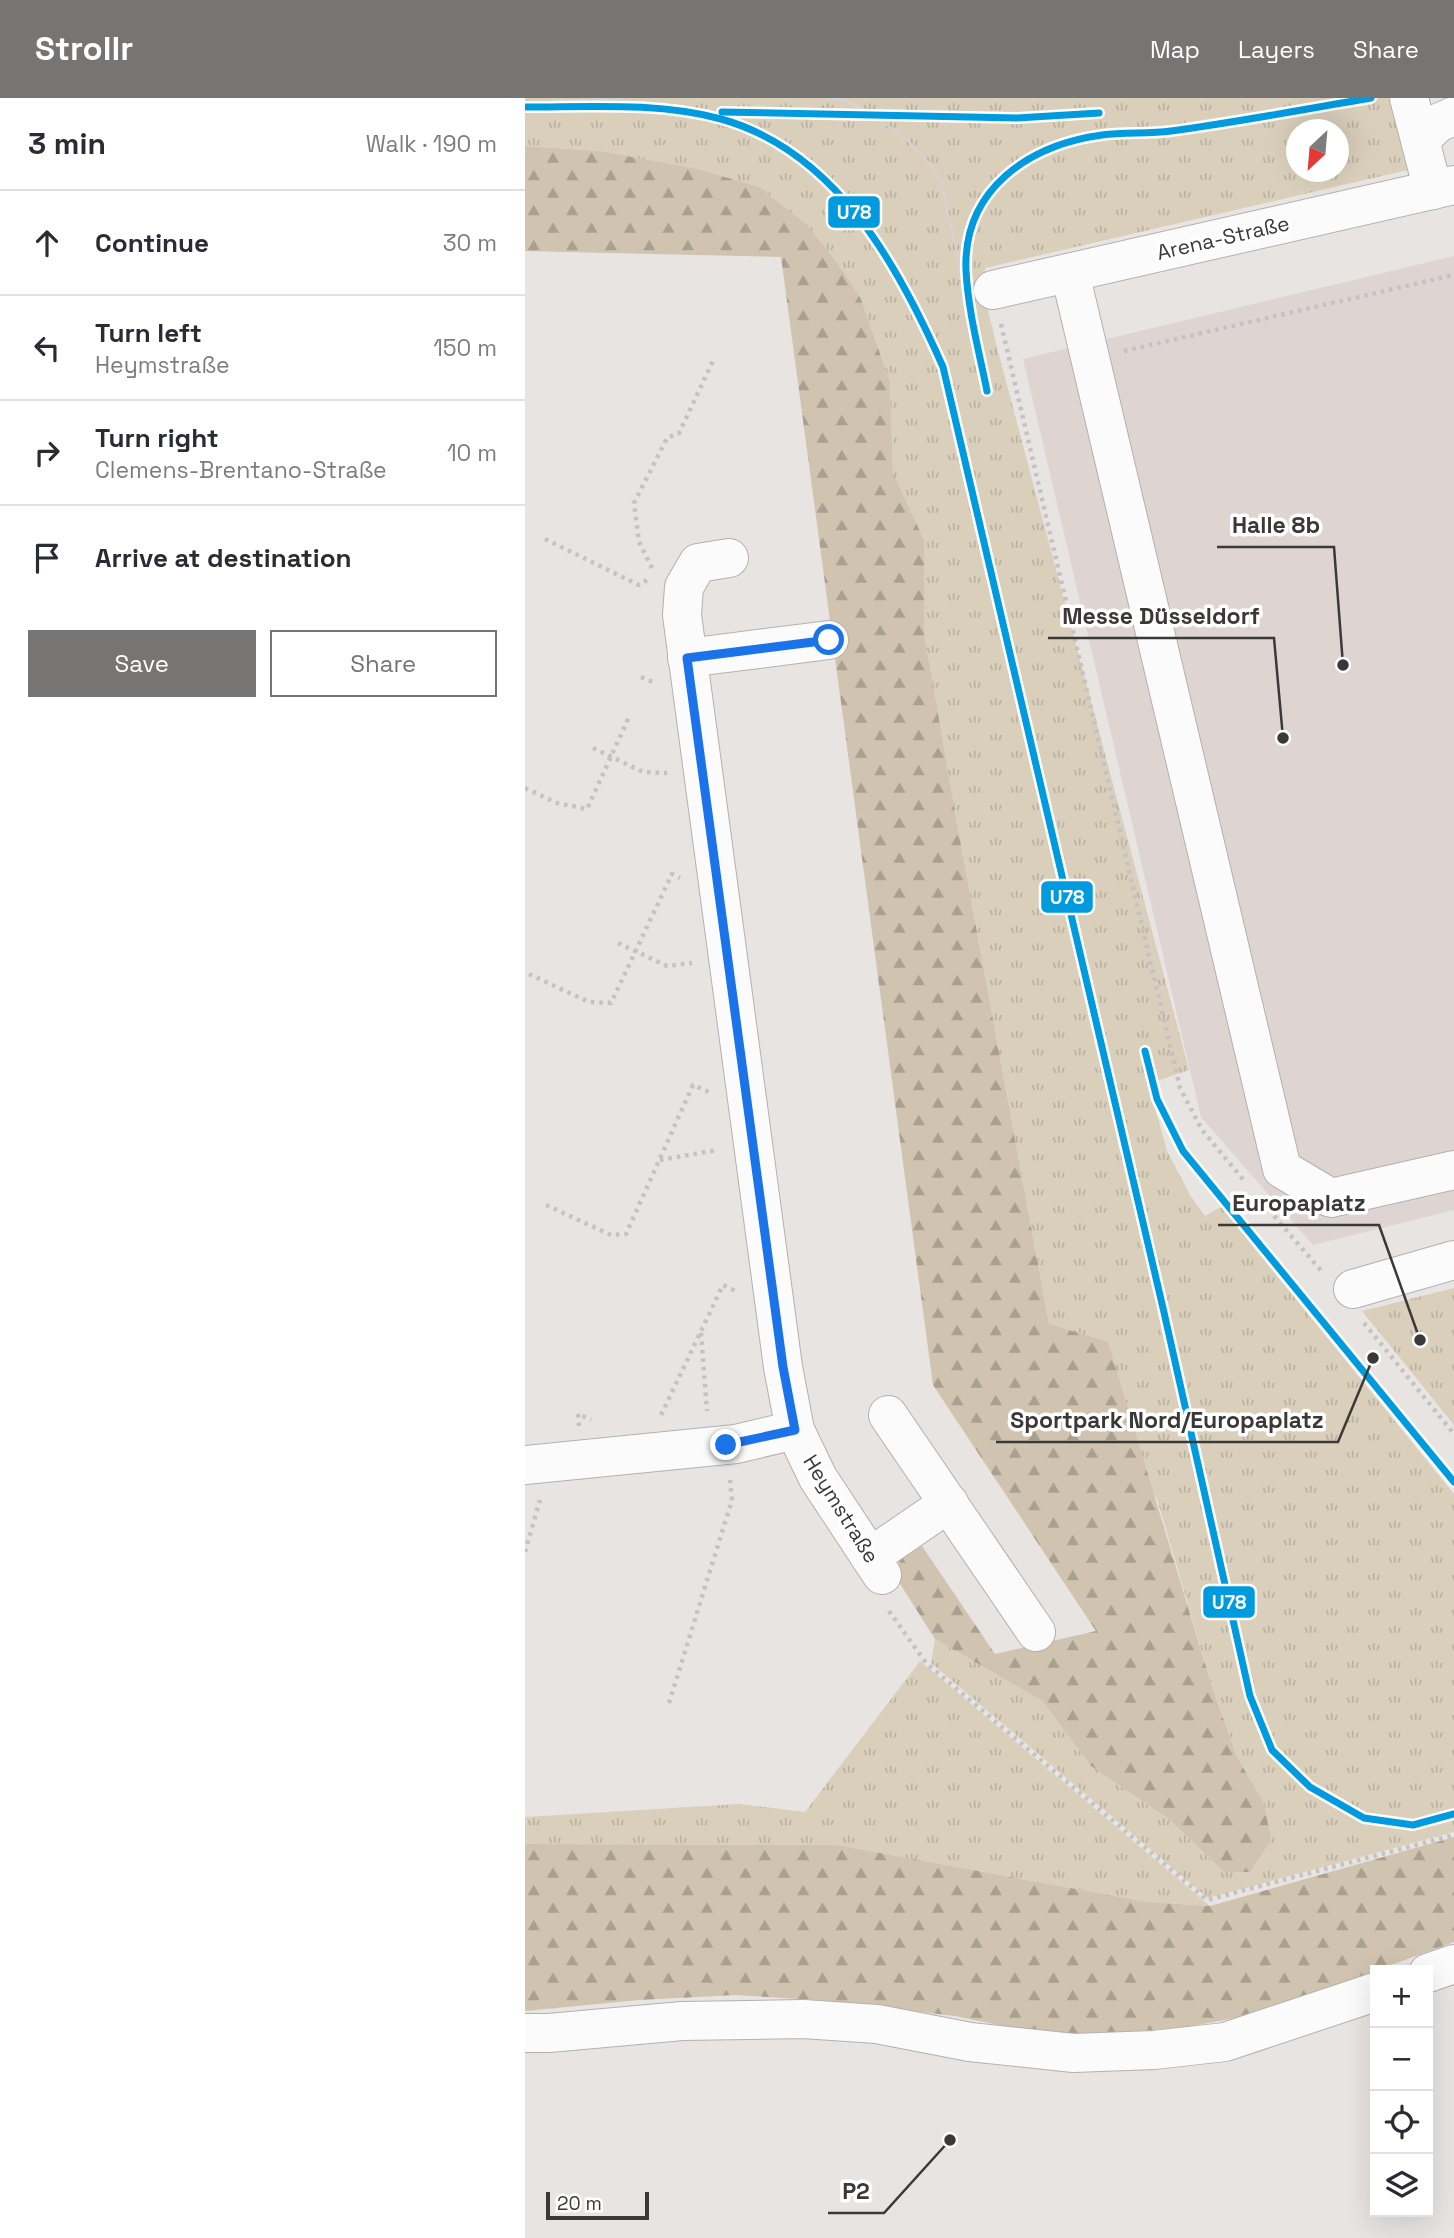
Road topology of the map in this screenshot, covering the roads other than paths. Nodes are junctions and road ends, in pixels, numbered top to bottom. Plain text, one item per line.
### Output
1 (1409, 98) edge
2 (1454, 116) edge
3 (1420, 140) junction
4 (1443, 187) edge
5 (1070, 273) junction
6 (993, 290) road end
7 (729, 558) dead end
8 (829, 640) dead end
9 (687, 658) junction
10 (1454, 1170) edge
11 (1454, 1259) edge
12 (1347, 1295) road end
13 (888, 1415) dead end
14 (795, 1430) junction
15 (530, 1464) edge
16 (949, 1503) junction
17 (1036, 1632) dead end
18 (1454, 1964) edge
19 (1433, 1971) edge
20 (1370, 1994) edge
21 (525, 2033) edge

1 - 3 street
2 - 3 street
3 - 4 street
4 - 5 street, Arena-Straße
5 - 6 street, Arena-Straße
5 - 10 street
7 - 9 street, Heymstraße
8 - 9 street
9 - 14 street, Heymstraße
11 - 12 street
13 - 16 street
14 - 15 street
14 - 16 street, Heymstraße
16 - 17 street
18 - 19 street
20 - 21 street

